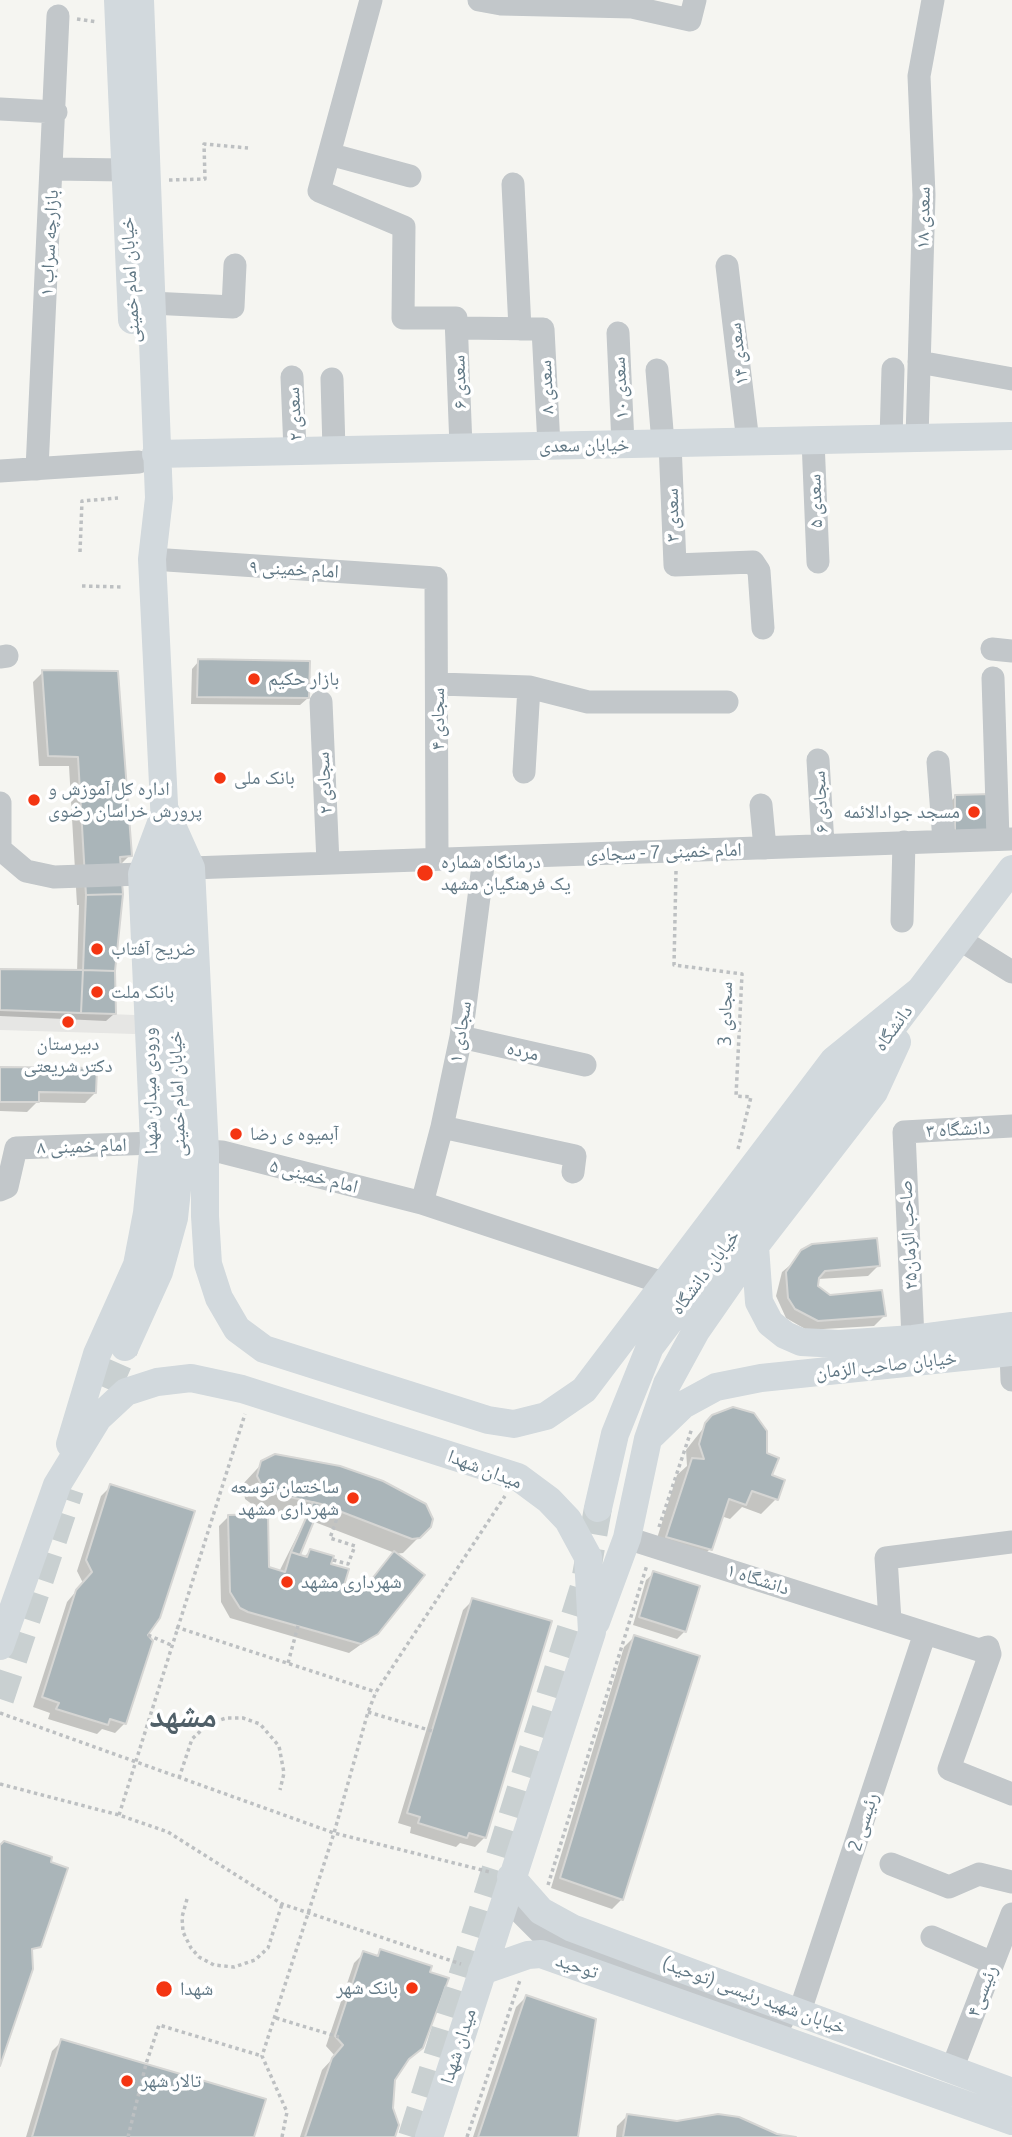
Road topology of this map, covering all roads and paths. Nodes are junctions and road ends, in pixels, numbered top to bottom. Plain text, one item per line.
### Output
1 (118, 0) edge
2 (140, 0) edge
3 (371, 0) edge
4 (479, 0) edge
5 (695, 0) edge
6 (933, 0) edge
7 (58, 16) joint
8 (119, 29) junction
9 (0, 109) edge
10 (56, 112) junction
11 (248, 148) dead end
12 (329, 154) junction
13 (53, 169) junction
14 (125, 170) junction
15 (410, 176) dead end
16 (166, 181) dead end
17 (513, 184) dead end
18 (236, 265) dead end
19 (727, 266) dead end
20 (151, 303) junction
21 (456, 323) junction
22 (532, 329) junction
23 (618, 333) dead end
24 (919, 362) junction
25 (893, 369) dead end
26 (657, 370) dead end
27 (292, 377) dead end
28 (332, 379) dead end
29 (1012, 379) edge
30 (1012, 436) edge
31 (904, 438) junction
32 (813, 440) junction
33 (748, 442) junction
34 (666, 443) junction
35 (623, 444) junction
36 (549, 446) junction
37 (461, 447) junction
38 (334, 450) junction
39 (295, 451) junction
40 (148, 458) junction
41 (37, 469) junction
42 (0, 471) edge
43 (118, 498) dead end
44 (80, 552) dead end
45 (152, 559) junction
46 (818, 562) dead end
47 (436, 578) joint
48 (82, 586) dead end
49 (122, 587) dead end
50 (763, 628) dead end
51 (993, 677) dead end
52 (439, 684) junction
53 (529, 687) junction
54 (321, 702) dead end
55 (727, 702) dead end
56 (818, 760) dead end
57 (938, 762) dead end
58 (524, 772) dead end
59 (0, 803) edge
60 (761, 805) dead end
61 (1005, 839) edge
62 (944, 841) junction
63 (904, 842) junction
64 (823, 845) junction
65 (765, 848) junction
66 (676, 851) junction
67 (484, 858) junction
68 (437, 859) junction
69 (328, 863) junction
70 (1012, 869) edge
71 (167, 872) junction
72 (902, 921) dead end
73 (959, 939) junction
74 (1012, 972) edge
75 (919, 991) junction
76 (461, 1037) junction
77 (866, 1064) joint
78 (585, 1065) dead end
79 (1012, 1126) edge
80 (442, 1127) junction
81 (904, 1132) joint
82 (154, 1143) junction
83 (205, 1151) junction
84 (751, 1168) junction
85 (573, 1172) dead end
86 (0, 1190) edge
87 (422, 1203) junction
88 (755, 1246) junction
89 (663, 1283) junction
90 (913, 1339) junction
91 (1012, 1343) edge
92 (125, 1347) tunnel mouth
93 (1012, 1380) edge
94 (253, 1392) junction
95 (704, 1393) junction
96 (648, 1439) junction
97 (517, 1477) junction
98 (57, 1485) junction
99 (598, 1508) tunnel mouth
100 (340, 1510) dead end
101 (640, 1542) junction
102 (1012, 1542) edge
103 (333, 1560) dead end
104 (890, 1621) junction
105 (298, 1626) dead end
106 (176, 1627) junction
107 (592, 1632) junction
108 (925, 1633) junction
109 (148, 1635) dead end
110 (171, 1645) junction
111 (0, 1646) edge
112 (288, 1663) junction
113 (376, 1692) junction
114 (368, 1712) junction
115 (0, 1713) edge
116 (432, 1731) dead end
117 (137, 1763) junction
118 (179, 1778) junction
119 (0, 1784) edge
120 (280, 1790) dead end
121 (1012, 1794) edge
122 (119, 1815) junction
123 (334, 1833) junction
124 (891, 1864) dead end
125 (511, 1877) junction
126 (1012, 1882) edge
127 (187, 1899) dead end
128 (282, 1904) junction
129 (306, 1911) junction
130 (541, 1911) junction
131 (1012, 1914) edge
132 (932, 1937) dead end
133 (528, 1955) junction
134 (993, 1963) junction
135 (482, 1971) junction
136 (632, 1984) joint
137 (800, 2011) junction
138 (276, 2018) junction
139 (339, 2037) dead end
140 (262, 2056) junction
141 (952, 2069) junction
142 (1012, 2091) edge
143 (1012, 2105) edge
144 (1012, 2121) edge
145 (128, 2137) edge
146 (282, 2137) edge
147 (429, 2137) edge
148 (467, 2137) edge

1 - 8 main road, خیابان امام خمینی
2 - 20 main road, خیابان امام خمینی
3 - 12 street
4 - 5 street
6 - 24 street, سعدی ۱۸
7 - 8 path
7 - 10 street, بازارچه سراب ۱
8 - 14 main road, خیابان امام خمینی
9 - 10 street
10 - 13 street, بازارچه سراب ۱
11 - 16 path
12 - 15 street
12 - 21 street
13 - 14 street
13 - 41 street, بازارچه سراب ۱
14 - 40 main road, خیابان امام خمینی
17 - 22 street, سعدی ۸
18 - 20 street
19 - 33 street, سعدی ۱۴
20 - 40 main road, خیابان امام خمینی
21 - 22 street
21 - 37 street, سعدی ۶
22 - 36 street, سعدی ۸
23 - 35 street, سعدی ۱۰
24 - 29 street
24 - 31 street, سعدی ۱۸
25 - 31 street
26 - 34 street
27 - 39 street, سعدی ۲
28 - 38 street
30 - 31 main road, خیابان سعدی
31 - 32 main road, خیابان سعدی
32 - 33 main road, خیابان سعدی
32 - 46 street, سعدی ۵
33 - 34 main road, خیابان سعدی
34 - 35 main road, خیابان سعدی
34 - 50 street, سعدی ۳
35 - 36 main road, خیابان سعدی
36 - 37 main road, خیابان سعدی
37 - 38 main road, خیابان سعدی
38 - 39 main road, خیابان سعدی
39 - 40 main road, خیابان سعدی
40 - 41 street
40 - 45 main road, خیابان امام خمینی
41 - 42 street
43 - 44 path
45 - 47 street, امام خمینی ۹
45 - 71 main road, خیابان امام خمینی
47 - 52 street, سجادی ۴
48 - 49 path
51 - 61 street
52 - 53 street
52 - 68 street, سجادی ۴
53 - 55 street
53 - 58 street
54 - 69 street, سجادی ۲
56 - 64 street, سجادی ۶
57 - 62 street
59 - 71 street, امام خمینی 7 - سجادی
60 - 65 street
61 - 62 street, امام خمینی 7 - سجادی
62 - 63 street, امام خمینی 7 - سجادی
63 - 64 street, امام خمینی 7 - سجادی
63 - 72 street
64 - 65 street, امام خمینی 7 - سجادی
65 - 66 street, امام خمینی 7 - سجادی
66 - 67 street, امام خمینی 7 - سجادی
66 - 84 path, سجادی 3
67 - 68 street, امام خمینی 7 - سجادی
67 - 76 street, سجادی ۱
68 - 69 street, امام خمینی 7 - سجادی
69 - 71 street, امام خمینی 7 - سجادی
70 - 73 main road
71 - 82 main road, ورودی میدان شهدا
71 - 83 main road
71 - 92 main road, خیابان امام خمینی
73 - 74 street
73 - 75 main road
75 - 77 main road, دانشگاه
75 - 84 main road
75 - 88 main road
76 - 78 street, مرده
76 - 80 street, سجادی ۱
77 - 99 main road, خیابان دانشگاه
79 - 81 street, دانشگاه ۳
80 - 85 street
80 - 87 street, سجادی ۱
81 - 90 street, صاحب الزمان۲۵
82 - 86 street, امام خمینی ۸
82 - 98 main road, ورودی میدان شهدا
83 - 87 street, امام خمینی ۵
83 - 89 main road
84 - 89 main road
87 - 89 street, امام خمینی ۵
88 - 90 main road
88 - 96 main road
90 - 91 main road
91 - 93 street
91 - 95 main road, خیابان صاحب الزمان
94 - 97 main road, میدان شهدا
94 - 98 main road, میدان شهدا
94 - 106 path
95 - 96 main road, خیابان صاحب الزمان
95 - 101 path
96 - 101 main road
97 - 107 main road, میدان شهدا
97 - 113 path
98 - 111 main road, میدان شهدا
100 - 103 path
101 - 104 street, دانشگاه ۱
101 - 107 main road
101 - 130 path
102 - 104 street
104 - 108 street, دانشگاه ۱
105 - 112 path
106 - 110 path
106 - 112 path
107 - 125 main road, میدان شهدا
108 - 121 street, دانشگاه ۱
108 - 137 street, رئیسی 2
109 - 110 path
110 - 117 path
112 - 113 path
113 - 114 path
114 - 116 path
114 - 123 path
115 - 117 path
117 - 118 path
117 - 122 path
118 - 120 path
118 - 123 path
119 - 122 path
122 - 128 path
123 - 125 path
123 - 129 path
124 - 126 street
125 - 130 main road, خیابان شهید رئیسی (توحید)
125 - 135 main road, میدان شهدا
125 - 143 street
127 - 128 path
128 - 129 path
129 - 135 path
129 - 138 path
130 - 137 main road, خیابان شهید رئیسی (توحید)
131 - 134 street, رئیسی۴
132 - 134 street
133 - 135 main road, توحید
133 - 136 main road, توحید
133 - 148 path
134 - 141 street, رئیسی۴
135 - 147 main road, میدان شهدا
136 - 144 main road, خیابان شهید رئیسی (توحید)
137 - 141 main road, خیابان شهید رئیسی (توحید)
138 - 139 path
138 - 140 path
140 - 145 path
140 - 146 path
141 - 142 main road, خیابان شهید رئیسی (توحید)

